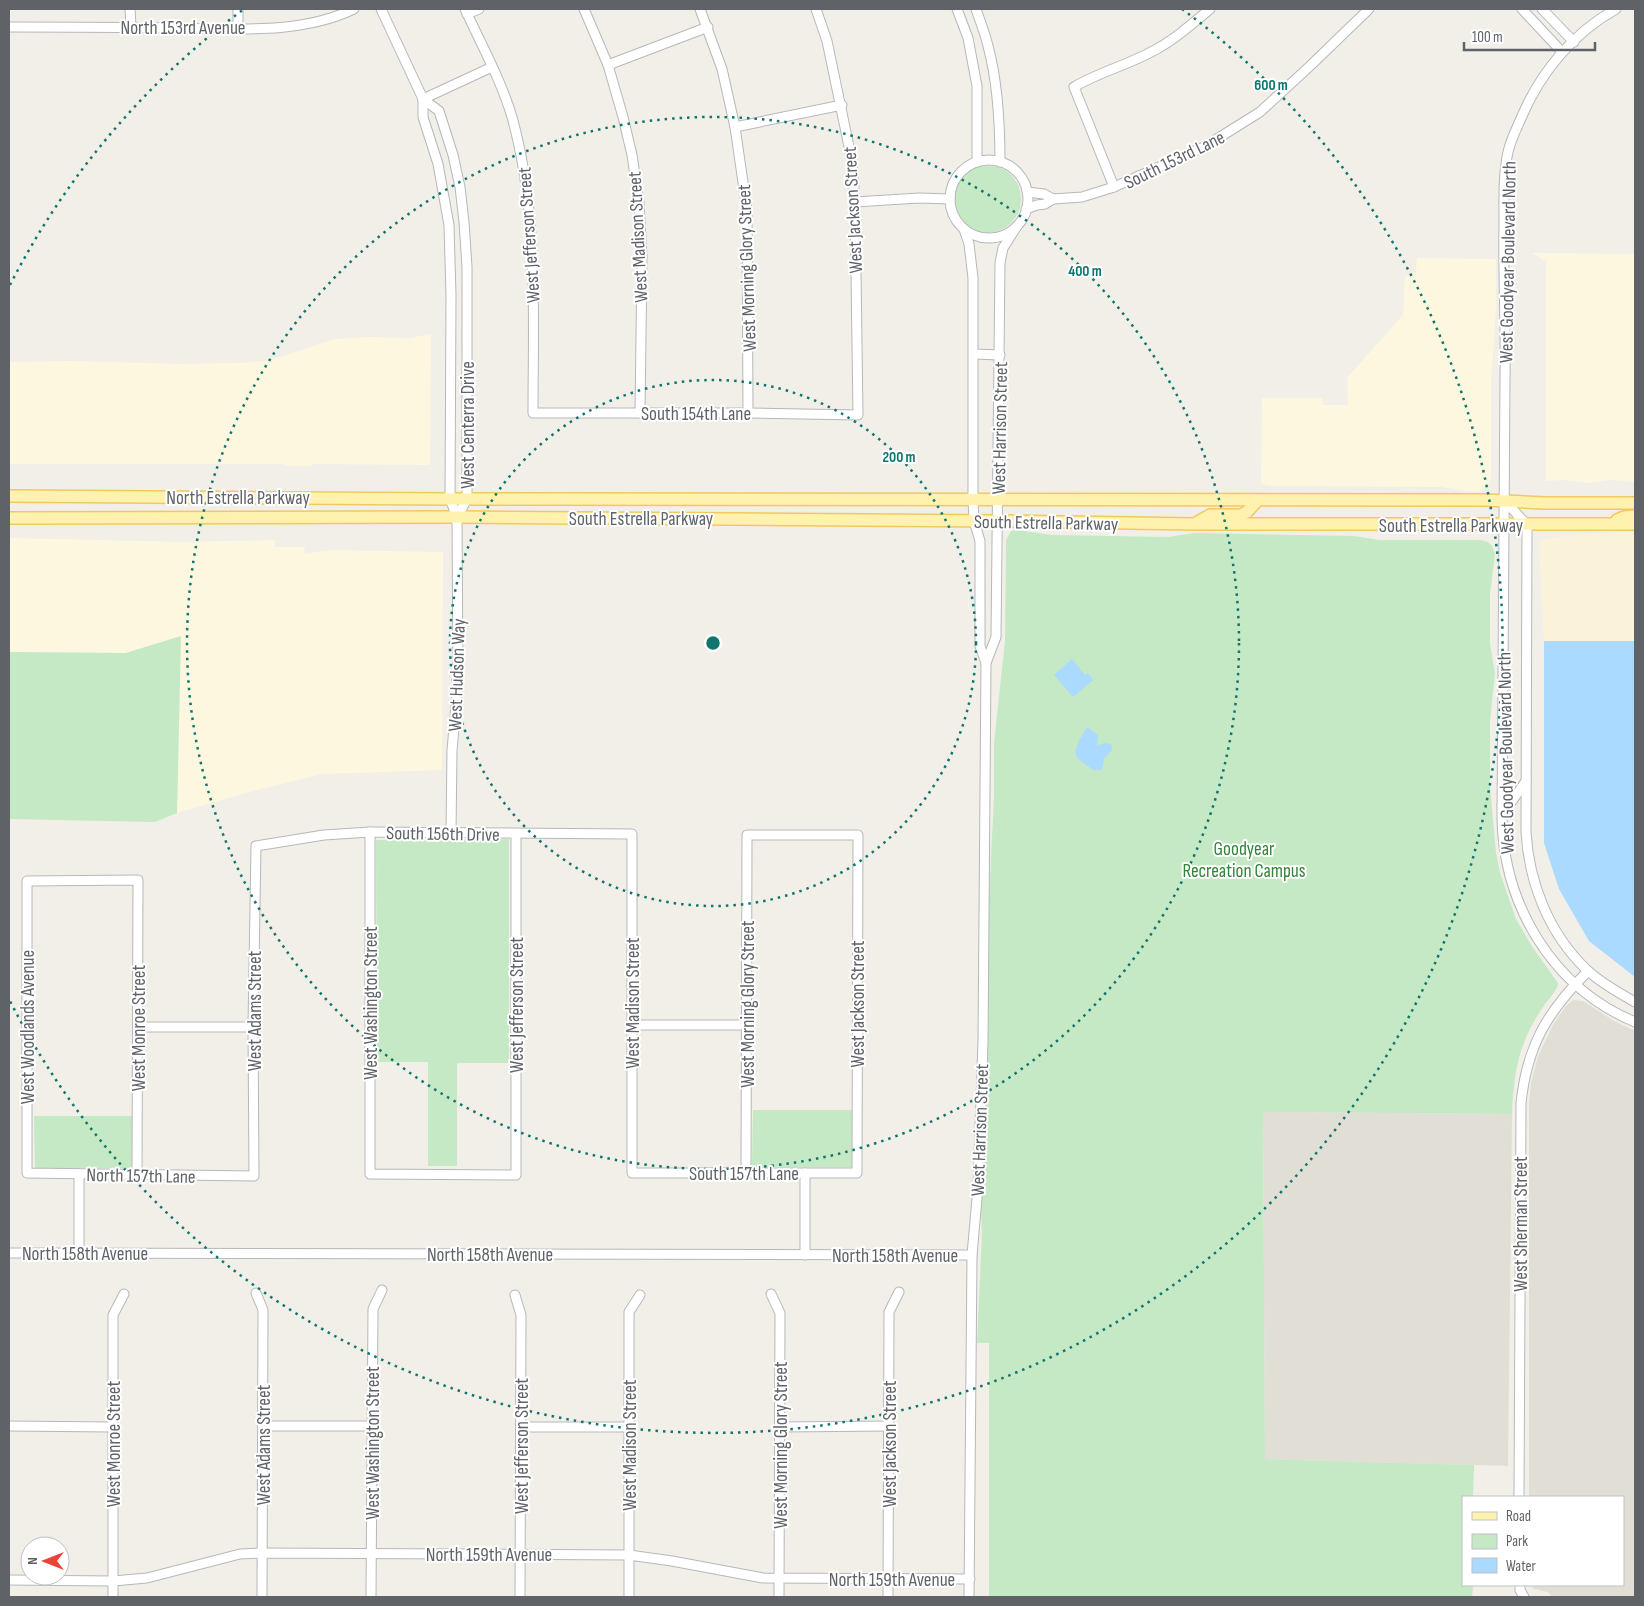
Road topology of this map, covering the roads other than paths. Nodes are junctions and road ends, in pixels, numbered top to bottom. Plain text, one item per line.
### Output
1 (130, 9) edge
2 (238, 9) edge
3 (354, 9) edge
4 (381, 9) edge
5 (479, 9) edge
6 (584, 9) edge
7 (700, 9) edge
8 (816, 9) edge
9 (958, 9) edge
10 (976, 9) edge
11 (1210, 9) edge
12 (1368, 9) edge
13 (1522, 9) edge
14 (1542, 9) edge
15 (1616, 9) edge
16 (466, 12) edge
17 (9, 27) edge
18 (131, 27) junction
19 (708, 27) junction
20 (238, 28) junction
21 (1574, 42) junction
22 (1562, 52) junction
23 (608, 64) junction
24 (492, 67) junction
25 (423, 99) junction
26 (842, 105) junction
27 (735, 127) junction
28 (977, 162) junction
29 (1000, 162) junction
30 (1114, 187) junction
31 (1027, 192) junction
32 (1054, 199) junction
33 (950, 200) junction
34 (855, 202) junction
35 (463, 206) junction
36 (446, 209) junction
37 (1026, 209) junction
38 (1017, 226) junction
39 (964, 229) junction
40 (974, 354) junction
41 (1000, 354) junction
42 (533, 413) joint
43 (640, 413) junction
44 (748, 413) junction
45 (858, 415) joint
46 (9, 496) edge
47 (192, 497) junction
48 (450, 499) junction
49 (467, 499) junction
50 (974, 499) junction
51 (998, 499) junction
52 (1258, 501) junction
53 (1505, 502) junction
54 (1635, 503) edge
55 (1635, 516) edge
56 (192, 517) junction
57 (457, 517) junction
58 (9, 518) edge
59 (974, 521) junction
60 (998, 521) junction
61 (1195, 524) junction
62 (1504, 524) junction
63 (1527, 524) junction
64 (1635, 524) edge
65 (1608, 525) junction
66 (986, 663) junction
67 (1526, 781) junction
68 (1502, 805) junction
69 (370, 832) junction
70 (451, 833) junction
71 (516, 834) junction
72 (632, 834) joint
73 (747, 835) joint
74 (256, 846) joint
75 (138, 880) joint
76 (1588, 970) junction
77 (1574, 984) junction
78 (1635, 1002) edge
79 (1635, 1022) edge
80 (632, 1025) junction
81 (746, 1025) junction
82 (253, 1026) junction
83 (138, 1027) junction
84 (746, 1172) junction
85 (27, 1173) joint
86 (632, 1173) joint
87 (805, 1173) junction
88 (856, 1173) joint
89 (79, 1174) junction
90 (137, 1175) junction
91 (516, 1175) joint
92 (254, 1176) joint
93 (9, 1253) edge
94 (79, 1253) junction
95 (805, 1255) junction
96 (972, 1255) junction
97 (382, 1290) dead end
98 (899, 1292) dead end
99 (256, 1293) dead end
100 (124, 1294) dead end
101 (771, 1294) dead end
102 (515, 1295) dead end
103 (640, 1295) dead end
104 (9, 1426) edge
105 (113, 1426) junction
106 (263, 1426) junction
107 (372, 1426) junction
108 (521, 1426) junction
109 (629, 1426) junction
110 (780, 1426) junction
111 (889, 1426) junction
112 (1519, 1496) edge
113 (262, 1553) junction
114 (371, 1553) junction
115 (520, 1555) junction
116 (629, 1555) junction
117 (780, 1578) junction
118 (888, 1578) junction
119 (970, 1579) junction
120 (9, 1580) edge
121 (113, 1580) junction
122 (113, 1597) edge
123 (262, 1597) edge
124 (371, 1597) edge
125 (520, 1597) edge
126 (629, 1597) edge
127 (779, 1597) edge
128 (888, 1597) edge
129 (969, 1597) edge

1 - 18 street
2 - 20 street
3 - 20 street, North 153rd Avenue
4 - 25 street, West Centerra Drive
5 - 16 street
6 - 23 street, West Madison Street
7 - 19 street, West Morning Glory Street
8 - 26 street, West Jackson Street
9 - 28 street
10 - 29 street
11 - 30 street
12 - 30 street, South 153rd Lane
13 - 22 street
14 - 21 street
15 - 21 street, West Goodyear Boulevard North
16 - 24 street, West Jefferson Street
17 - 18 street, North 153rd Avenue
18 - 20 street, North 153rd Avenue
19 - 23 street
19 - 27 street, West Morning Glory Street
21 - 22 street, West Goodyear Boulevard North
22 - 53 street, West Goodyear Boulevard North
23 - 43 street, West Madison Street
24 - 25 street
24 - 42 street, West Jefferson Street
25 - 35 street, West Centerra Drive
25 - 36 street, West Centerra Drive
26 - 27 street
26 - 34 street, West Jackson Street
27 - 44 street, West Morning Glory Street
28 - 29 street
28 - 33 street
29 - 31 street
30 - 32 street, South 153rd Lane
31 - 32 street, South 153rd Lane
31 - 37 street
32 - 37 street, South 153rd Lane
33 - 34 street
33 - 39 street
34 - 45 street, West Jackson Street
35 - 36 street
35 - 49 street, West Centerra Drive
36 - 48 street, West Centerra Drive
37 - 38 street
38 - 39 street
38 - 41 street, West Harrison Street
39 - 40 street, West Harrison Street
40 - 41 street
40 - 50 street, West Harrison Street
41 - 51 street, West Harrison Street
42 - 43 street, South 154th Lane
43 - 44 street, South 154th Lane
44 - 45 street, South 154th Lane
46 - 47 main road, North Estrella Parkway
47 - 48 main road, North Estrella Parkway
47 - 56 main road
48 - 49 main road, North Estrella Parkway
48 - 57 street, West Centerra Drive
49 - 50 main road, South Estrella Parkway
49 - 57 street, West Centerra Drive
50 - 51 main road, South Estrella Parkway
50 - 59 street, West Harrison Street
51 - 52 main road, South Estrella Parkway
51 - 60 street, West Harrison Street
52 - 53 main road, South Estrella Parkway
52 - 61 main road
53 - 54 main road, South Estrella Parkway
53 - 62 street, West Goodyear Boulevard North
53 - 63 street
55 - 65 main road
56 - 57 main road, North Estrella Parkway
56 - 58 main road, North Estrella Parkway
57 - 59 main road, South Estrella Parkway
57 - 70 street, West Hudson Way
59 - 60 main road, South Estrella Parkway
59 - 66 street, West Harrison Street
60 - 61 main road, South Estrella Parkway
60 - 66 street, West Harrison Street
61 - 62 main road, South Estrella Parkway
62 - 63 main road, South Estrella Parkway
62 - 68 street, West Goodyear Boulevard North
63 - 65 main road, South Estrella Parkway
63 - 67 street, West Goodyear Boulevard North
64 - 65 main road, South Estrella Parkway
66 - 96 street, West Harrison Street
67 - 68 street
67 - 76 street, West Goodyear Boulevard North
68 - 77 street, West Goodyear Boulevard North
69 - 70 street, South 156th Drive
69 - 74 street, South 156th Drive
69 - 91 street, West Washington Street
70 - 71 street, South 156th Drive
71 - 72 street, South 156th Drive
71 - 91 street, West Jefferson Street
72 - 80 street, West Madison Street
73 - 81 street, West Morning Glory Street
73 - 88 street, West Jackson Street
74 - 82 street, West Adams Street
75 - 83 street, West Monroe Street
75 - 85 street, West Woodlands Avenue
76 - 77 street, West Sherman Street
76 - 78 street, West Goodyear Boulevard North
77 - 79 street, West Goodyear Boulevard North
77 - 112 street, West Sherman Street
80 - 81 street
80 - 86 street, West Madison Street
81 - 84 street, West Morning Glory Street
82 - 83 street
82 - 92 street, West Adams Street
83 - 90 street, West Monroe Street
84 - 86 street, South 157th Lane
84 - 87 street, South 157th Lane
85 - 89 street, North 157th Lane
87 - 88 street, South 157th Lane
87 - 95 street
89 - 90 street, North 157th Lane
89 - 94 street
90 - 92 street, North 157th Lane
93 - 94 street, North 158th Avenue
94 - 95 street, North 158th Avenue
95 - 96 street, North 158th Avenue
96 - 119 street, West Harrison Street
97 - 107 street, West Washington Street
98 - 111 street, West Jackson Street
99 - 106 street, West Adams Street
100 - 105 street, West Monroe Street
101 - 110 street, West Morning Glory Street
102 - 108 street, West Jefferson Street
103 - 109 street, West Madison Street
104 - 105 street
105 - 121 street, West Monroe Street
106 - 107 street
106 - 113 street, West Adams Street
107 - 114 street, West Washington Street
108 - 109 street
108 - 115 street, West Jefferson Street
109 - 116 street, West Madison Street
110 - 111 street
110 - 117 street, West Morning Glory Street
111 - 118 street, West Jackson Street
113 - 114 street, North 159th Avenue
113 - 121 street, North 159th Avenue
113 - 123 street, West Adams Street
114 - 115 street, North 159th Avenue
114 - 124 street, West Washington Street
115 - 116 street, North 159th Avenue
115 - 125 street, West Jefferson Street
116 - 117 street, North 159th Avenue
116 - 126 street, West Madison Street
117 - 118 street, North 159th Avenue
117 - 127 street, West Morning Glory Street
118 - 119 street, North 159th Avenue
118 - 128 street, West Jackson Street
119 - 129 street, West Harrison Street
120 - 121 street, North 159th Avenue
121 - 122 street, West Monroe Street

